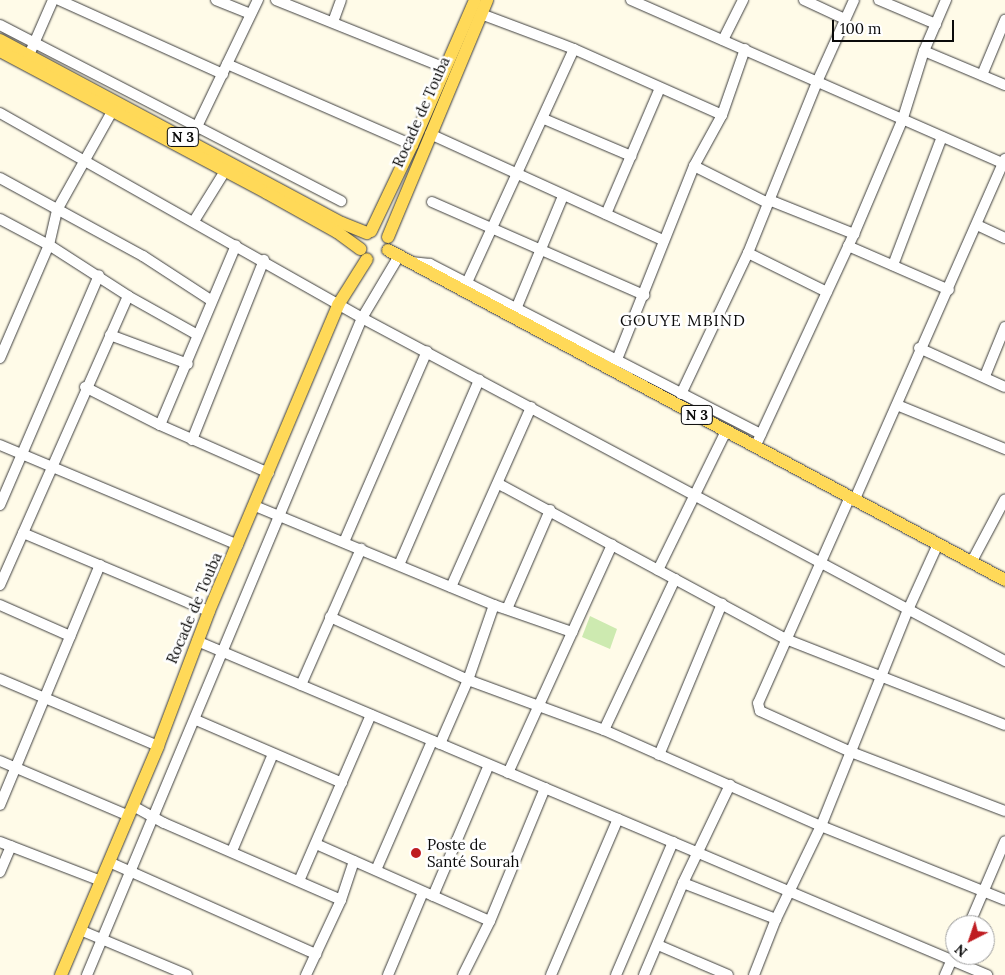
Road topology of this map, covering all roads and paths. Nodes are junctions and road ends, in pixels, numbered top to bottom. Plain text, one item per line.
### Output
1 (53, 0) edge
2 (59, 0) edge
3 (216, 0) edge
4 (258, 0) edge
5 (276, 0) edge
6 (342, 0) edge
7 (475, 0) edge
8 (487, 0) edge
9 (631, 0) edge
10 (743, 0) edge
11 (804, 0) edge
12 (854, 0) edge
13 (878, 0) edge
14 (946, 0) edge
15 (250, 14) junction
16 (481, 14) junction
17 (845, 19) junction
18 (1005, 20) edge
19 (333, 22) junction
20 (936, 24) junction
21 (0, 25) edge
22 (0, 40) edge
23 (723, 40) junction
24 (34, 42) junction
25 (574, 50) junction
26 (745, 50) junction
27 (0, 51) edge
28 (924, 51) junction
29 (29, 56) junction
30 (445, 68) junction
31 (225, 69) junction
32 (982, 75) junction
33 (817, 82) junction
34 (1005, 85) edge
35 (660, 88) junction
36 (113, 110) junction
37 (0, 112) edge
38 (722, 115) junction
39 (544, 120) junction
40 (902, 121) junction
41 (198, 128) junction
42 (430, 134) junction
43 (942, 137) junction
44 (190, 141) junction
45 (412, 145) junction
46 (631, 156) junction
47 (84, 159) junction
48 (1004, 162) edge
49 (694, 166) junction
50 (226, 171) junction
51 (515, 174) junction
52 (0, 178) edge
53 (563, 196) junction
54 (341, 201) dead end
55 (432, 202) dead end
56 (769, 202) junction
57 (57, 210) junction
58 (606, 214) junction
59 (0, 219) edge
60 (194, 221) junction
61 (977, 225) junction
62 (491, 228) junction
63 (369, 232) junction
64 (854, 234) junction
65 (388, 237) junction
66 (1005, 238) edge
67 (664, 240) junction
68 (49, 245) junction
69 (236, 245) junction
70 (848, 246) junction
71 (540, 249) junction
72 (748, 253) junction
73 (364, 254) junction
74 (399, 256) junction
75 (264, 260) junction
76 (893, 265) junction
77 (99, 275) junction
78 (465, 288) junction
79 (949, 290) junction
80 (827, 292) junction
81 (644, 295) junction
82 (128, 296) junction
83 (212, 300) junction
84 (338, 305) junction
85 (516, 309) junction
86 (362, 318) junction
87 (1005, 327) edge
88 (196, 334) junction
89 (110, 335) junction
90 (919, 348) junction
91 (427, 351) junction
92 (0, 358) edge
93 (188, 364) junction
94 (615, 366) junction
95 (985, 376) junction
96 (479, 380) junction
97 (1005, 386) edge
98 (85, 387) junction
99 (681, 394) junction
100 (897, 405) junction
101 (531, 407) junction
102 (160, 425) junction
103 (726, 431) junction
104 (761, 434) junction
105 (192, 440) junction
106 (0, 445) edge
107 (755, 447) junction
108 (1005, 449) edge
109 (22, 454) junction
110 (51, 467) junction
111 (269, 473) junction
112 (499, 484) junction
113 (695, 494) junction
114 (851, 500) junction
115 (1005, 500) edge
116 (0, 506) edge
117 (255, 506) junction
118 (550, 510) junction
119 (281, 516) junction
120 (23, 533) junction
121 (344, 542) junction
122 (612, 545) junction
123 (238, 546) junction
124 (937, 546) junction
125 (361, 549) junction
126 (822, 562) junction
127 (971, 563) junction
128 (100, 565) junction
129 (399, 565) junction
130 (658, 570) junction
131 (675, 579) junction
132 (1005, 580) edge
133 (0, 585) edge
134 (451, 587) junction
135 (722, 604) junction
136 (0, 605) edge
137 (494, 605) junction
138 (507, 609) junction
139 (908, 610) junction
140 (209, 611) junction
141 (330, 617) junction
142 (572, 632) junction
143 (70, 636) junction
144 (788, 640) junction
145 (197, 641) junction
146 (222, 652) junction
147 (1005, 661) edge
148 (882, 677) junction
149 (0, 679) edge
150 (468, 680) junction
151 (301, 685) junction
152 (44, 698) junction
153 (540, 706) junction
154 (372, 715) junction
155 (196, 720) junction
156 (1005, 725) edge
157 (604, 730) junction
158 (436, 742) junction
159 (158, 746) junction
160 (851, 752) junction
161 (273, 754) junction
162 (659, 754) junction
163 (0, 761) edge
164 (489, 764) junction
165 (16, 767) junction
166 (508, 773) junction
167 (342, 783) junction
168 (730, 785) junction
169 (545, 788) junction
170 (0, 805) edge
171 (131, 811) junction
172 (1005, 811) edge
173 (154, 818) junction
174 (618, 819) junction
175 (821, 826) junction
176 (1005, 841) edge
177 (0, 842) edge
178 (673, 842) junction
179 (316, 844) junction
180 (11, 846) junction
181 (232, 851) junction
182 (697, 853) junction
183 (354, 861) junction
184 (109, 862) junction
185 (376, 870) junction
186 (0, 872) edge
187 (130, 872) junction
188 (101, 881) junction
189 (299, 881) junction
190 (683, 883) junction
191 (788, 892) junction
192 (985, 892) junction
193 (428, 894) junction
194 (341, 900) junction
195 (1005, 900) edge
196 (974, 915) edge
197 (776, 919) junction
198 (490, 921) junction
199 (80, 930) junction
200 (102, 940) junction
201 (658, 945) junction
202 (316, 954) junction
203 (945, 954) edge
204 (968, 965) edge
205 (176, 973) edge
206 (466, 974) edge
207 (61, 975) edge
208 (87, 975) edge
209 (187, 975) edge
210 (306, 975) edge
211 (388, 975) edge
212 (551, 975) edge
213 (616, 975) edge
214 (644, 975) edge
215 (728, 975) edge
216 (754, 975) edge
217 (987, 975) edge

1 - 24 street
2 - 31 street
3 - 15 street
4 - 15 street
5 - 19 street
6 - 19 street
7 - 30 main road, Rocade de Touba
8 - 16 main road, Rocade de Touba
9 - 23 street
10 - 23 street
11 - 17 street
12 - 17 street
13 - 20 street
14 - 20 street
15 - 31 street
16 - 25 street
16 - 42 main road, Rocade de Touba
17 - 33 street
18 - 32 street
19 - 30 street
20 - 28 street
21 - 24 street
22 - 29 main road, N 3
23 - 26 street
24 - 29 street
24 - 41 street
25 - 35 street
25 - 39 street
26 - 33 street
26 - 38 street
27 - 36 main road, N 3
28 - 32 street
28 - 40 street
29 - 44 main road, N 3
30 - 45 main road, Rocade de Touba
31 - 41 street
31 - 45 street
32 - 34 street
33 - 40 street
33 - 56 street
35 - 38 street
35 - 46 street
36 - 47 street
36 - 50 main road, N 3
37 - 47 street
38 - 49 street
39 - 46 street
39 - 51 street
40 - 43 street
40 - 64 street
41 - 44 street
41 - 54 street
42 - 51 street
42 - 65 main road, Rocade de Touba
43 - 48 street
43 - 76 street
44 - 63 main road, N 3
45 - 63 main road, Rocade de Touba
46 - 58 street
47 - 57 street
47 - 60 street
48 - 61 street
49 - 56 street
49 - 67 street
50 - 60 street
50 - 73 main road, N 3
51 - 53 street
51 - 62 street
52 - 57 street
53 - 58 street
53 - 71 street
55 - 62 street
56 - 64 street
56 - 72 street
57 - 68 street
57 - 83 street
58 - 67 street
59 - 68 street
60 - 69 street
61 - 66 street
61 - 79 street
62 - 71 street
62 - 78 street
63 - 65 main road
63 - 73 main road, Rocade de Touba
64 - 70 street
65 - 74 main road
67 - 81 street
68 - 77 street
68 - 92 street
69 - 75 street
69 - 83 street
70 - 76 street
70 - 80 street
71 - 81 street
71 - 85 street
72 - 80 street
72 - 99 street
73 - 74 main road
73 - 84 main road, Rocade de Touba
74 - 78 main road, N 3
74 - 86 street
75 - 84 street
75 - 105 street
76 - 79 street
77 - 82 street
77 - 109 street
78 - 85 street
78 - 94 main road, N 3
79 - 90 street
80 - 104 street
81 - 94 street
82 - 88 street
82 - 89 street
83 - 88 street
84 - 86 street
84 - 111 main road, Rocade de Touba
85 - 94 street
86 - 91 street
86 - 119 street
87 - 95 street
88 - 93 street
89 - 93 street
89 - 98 street
90 - 95 street
90 - 100 street
91 - 96 street
91 - 121 street
93 - 102 street
94 - 99 street
94 - 103 main road, N 3
95 - 97 street
96 - 101 street
96 - 129 street
98 - 102 street
98 - 110 street
99 - 104 street
100 - 108 street
100 - 114 street
101 - 112 street
101 - 113 street
102 - 105 street
103 - 107 main road, N 3
103 - 113 street
104 - 107 street
105 - 111 street
106 - 109 street
107 - 114 main road, N 3
109 - 110 street
109 - 116 street
110 - 120 street
110 - 123 street
111 - 117 main road, Rocade de Touba
112 - 118 street
112 - 134 street
113 - 126 street
113 - 130 street
114 - 124 main road, N 3
114 - 126 street
115 - 127 street
117 - 119 street
117 - 123 main road, Rocade de Touba
118 - 122 street
118 - 138 street
119 - 121 street
119 - 146 street
120 - 128 street
120 - 133 street
121 - 125 street
122 - 130 street
122 - 142 street
123 - 140 main road, Rocade de Touba
124 - 127 main road, N 3
124 - 139 street
125 - 129 street
125 - 141 street
126 - 139 street
126 - 144 street
127 - 132 main road, N 3
128 - 140 street
128 - 143 street
129 - 134 street
130 - 131 street
131 - 135 street
131 - 157 street
134 - 137 street
135 - 144 street
135 - 162 street
136 - 143 street
137 - 138 street
137 - 150 street
138 - 142 street
139 - 147 street
139 - 148 street
140 - 145 main road, Rocade de Touba
141 - 150 street
141 - 151 street
142 - 153 street
143 - 152 street
144 - 148 street
144 - 160 street
145 - 146 street
145 - 159 main road, Rocade de Touba
146 - 151 street
146 - 155 street
148 - 156 street
148 - 160 street
149 - 152 street
150 - 153 street
150 - 158 street
151 - 154 street
152 - 159 street
152 - 165 street
153 - 157 street
153 - 166 street
154 - 158 street
154 - 167 street
155 - 161 street
155 - 173 street
157 - 162 street
158 - 164 street
158 - 185 street
159 - 171 main road, Rocade de Touba
160 - 172 street
160 - 175 street
161 - 167 street
161 - 181 street
162 - 168 street
163 - 165 street
164 - 166 street
164 - 193 street
165 - 170 street
165 - 171 street
166 - 169 street
167 - 179 street
168 - 175 street
168 - 182 street
169 - 174 street
169 - 198 street
171 - 173 street
171 - 184 main road, Rocade de Touba
173 - 181 street
173 - 187 street
174 - 178 street
174 - 212 street
175 - 191 street
175 - 192 street
176 - 192 street
177 - 180 street
178 - 182 street
178 - 213 street
179 - 183 street
179 - 189 street
180 - 186 street
180 - 188 street
181 - 189 street
182 - 190 street
182 - 191 street
183 - 185 street
183 - 194 street
184 - 187 street
184 - 188 main road, Rocade de Touba
185 - 193 street
187 - 200 street
187 - 202 street
188 - 199 main road, Rocade de Touba
189 - 194 street
190 - 197 street
190 - 201 street
191 - 197 street
191 - 203 street
192 - 195 street
192 - 196 street
193 - 198 street
193 - 211 street
194 - 202 street
197 - 216 street
198 - 206 street
199 - 200 street
199 - 207 main road, Rocade de Touba
200 - 205 street
200 - 208 street
201 - 214 street
201 - 215 street
202 - 210 street
204 - 217 street
205 - 209 street

